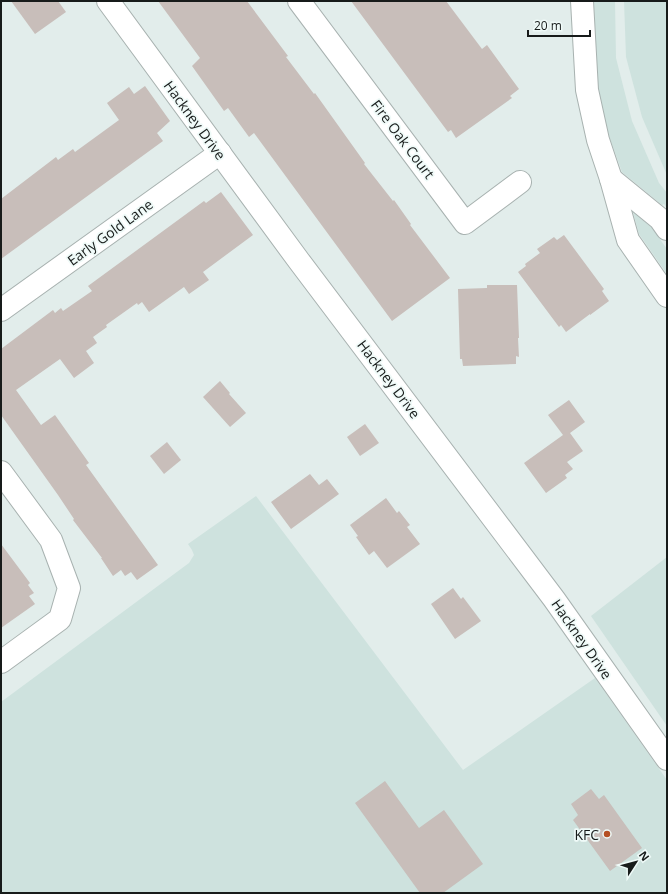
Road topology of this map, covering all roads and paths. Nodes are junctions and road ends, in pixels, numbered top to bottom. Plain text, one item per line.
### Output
1 (108, 1) edge
2 (299, 1) edge
3 (582, 1) edge
4 (220, 153) junction
5 (611, 179) junction
6 (520, 182) dead end
7 (667, 229) edge
8 (667, 296) edge
9 (1, 310) edge
10 (1, 472) edge
11 (1, 662) edge
12 (667, 759) edge

1 - 4 street, Hackney Drive
2 - 6 street, Fire Oak Court
3 - 5 street
4 - 9 street, Early Gold Lane
4 - 12 street, Hackney Drive
5 - 7 street
5 - 8 street
10 - 11 street

